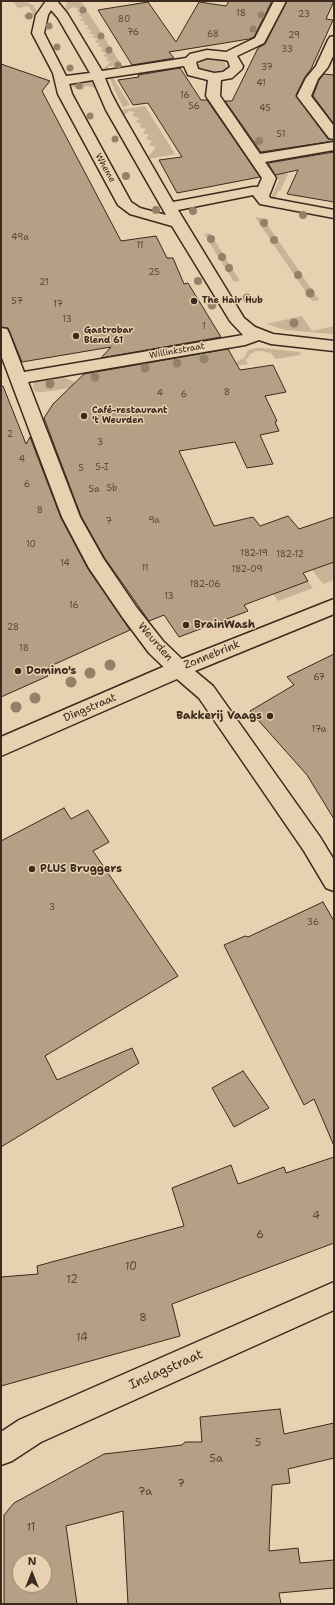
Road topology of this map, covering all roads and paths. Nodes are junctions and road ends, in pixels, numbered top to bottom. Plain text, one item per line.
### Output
1 (38, 1) edge
2 (52, 1) edge
3 (280, 1) edge
4 (334, 40) edge
5 (331, 54) edge
6 (228, 56) junction
7 (190, 61) junction
8 (98, 76) junction
9 (215, 77) junction
10 (62, 81) junction
11 (334, 135) edge
12 (334, 146) edge
13 (257, 159) junction
14 (265, 189) junction
15 (169, 207) junction
16 (328, 213) edge
17 (178, 223) junction
18 (334, 230) edge
19 (1, 333) edge
20 (257, 335) junction
21 (334, 346) edge
22 (19, 378) junction
23 (334, 606) edge
24 (179, 669) junction
25 (1, 747) edge
26 (334, 881) edge
27 (334, 1296) edge
28 (1, 1450) edge

1 - 2 street
2 - 8 street
2 - 10 street, Wheme
3 - 6 street
4 - 5 street
5 - 11 street
6 - 7 street
6 - 9 street
7 - 8 street
7 - 9 street
8 - 10 street
8 - 15 street
9 - 13 street
10 - 17 street, Wheme
12 - 13 street
13 - 14 street
14 - 15 street
14 - 16 street
15 - 17 street
16 - 18 street
17 - 20 street
19 - 22 street, Weurden
20 - 21 street
20 - 22 street, Willinkstraat
22 - 24 street, Weurden
23 - 24 street, Zonnebrink
24 - 25 street, Dingstraat
24 - 26 street, Weurden
27 - 28 street, Inslagstraat

